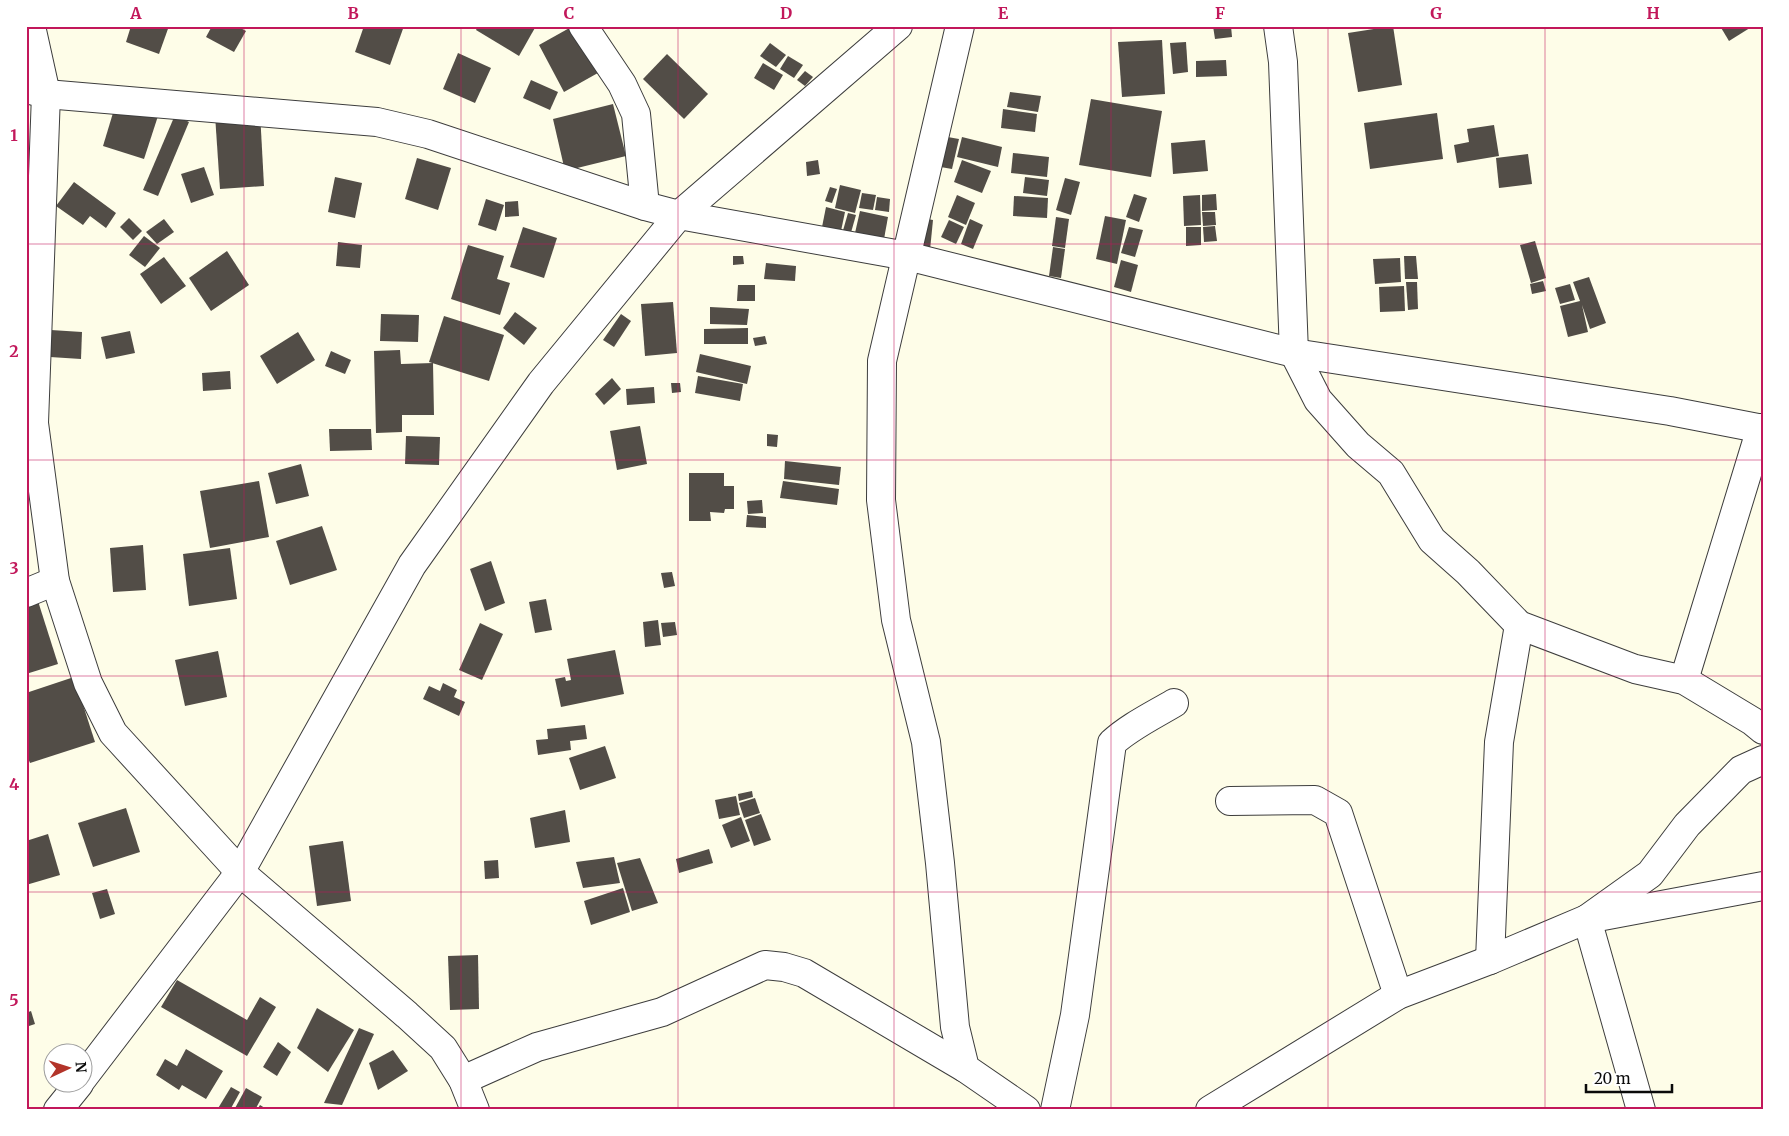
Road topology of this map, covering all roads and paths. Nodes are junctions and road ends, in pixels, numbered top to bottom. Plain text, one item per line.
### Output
1 (31, 26) edge
2 (583, 26) edge
3 (898, 26) edge
4 (960, 26) edge
5 (1278, 26) edge
6 (36, 92) edge
7 (645, 206) junction
8 (679, 216) junction
9 (907, 256) junction
10 (1294, 353) junction
11 (1762, 428) edge
12 (55, 581) junction
13 (26, 593) edge
14 (1519, 625) junction
15 (1684, 680) junction
16 (1174, 703) dead end
17 (1763, 730) edge
18 (1763, 760) edge
19 (1230, 801) dead end
20 (240, 872) junction
21 (1763, 886) edge
22 (1587, 919) junction
23 (1490, 960) junction
24 (1398, 996) junction
25 (92, 1066) edge
26 (965, 1068) junction
27 (463, 1080) junction
28 (71, 1094) edge
29 (58, 1110) edge
30 (475, 1110) edge
31 (1026, 1110) edge
32 (1054, 1110) edge
33 (1210, 1110) edge
34 (1641, 1110) edge

1 - 6 street
2 - 7 street
3 - 8 street
4 - 9 street
5 - 10 street
6 - 7 street
6 - 12 street
7 - 8 street
8 - 9 street
8 - 20 street
9 - 10 street
9 - 26 street
10 - 11 street
10 - 14 street
11 - 15 street
12 - 13 street
12 - 20 street
14 - 15 street
14 - 23 street
15 - 17 street
16 - 32 street
18 - 22 street
19 - 24 street
20 - 25 street
20 - 27 street
21 - 22 street
22 - 23 street
22 - 34 street
23 - 24 street
24 - 33 street
26 - 27 street
26 - 31 street
27 - 30 street
28 - 29 street

